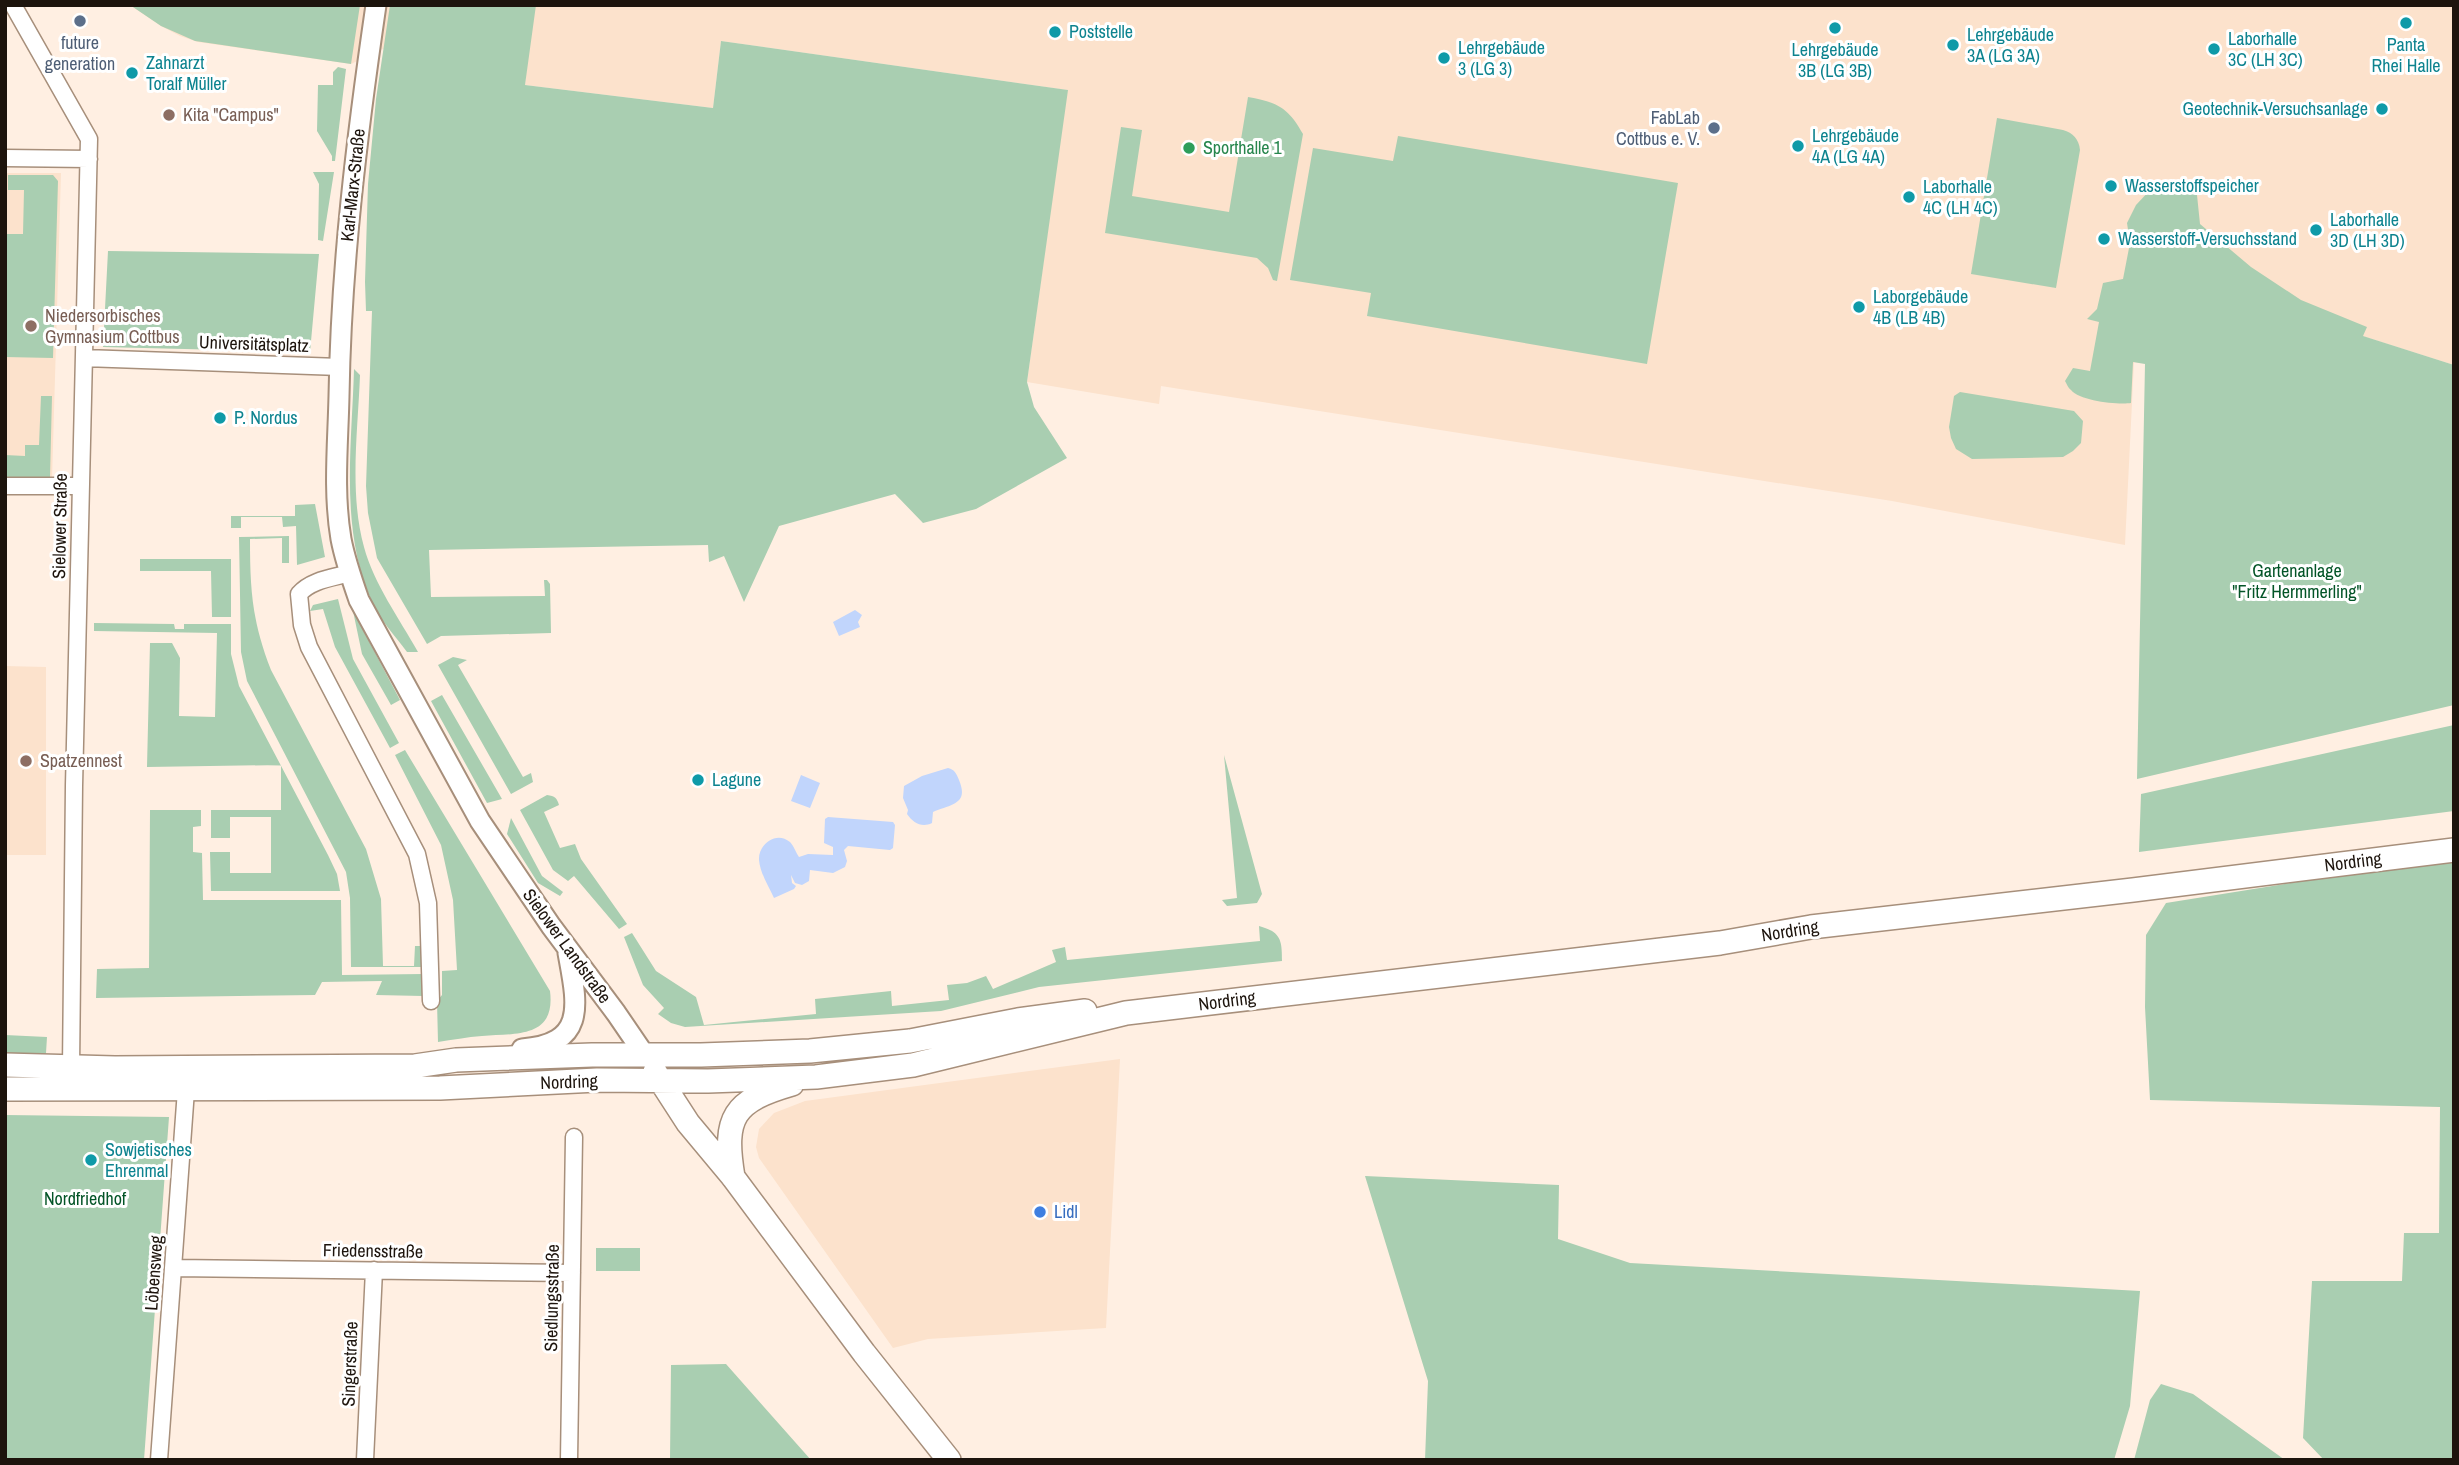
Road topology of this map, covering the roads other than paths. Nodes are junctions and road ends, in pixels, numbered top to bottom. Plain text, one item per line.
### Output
1 (13, 5) edge
2 (376, 5) edge
3 (5, 158) edge
4 (89, 159) junction
5 (84, 358) junction
6 (340, 366) junction
7 (5, 486) edge
8 (80, 486) junction
9 (350, 573) junction
10 (2454, 849) edge
11 (568, 950) junction
12 (431, 1000) dead end
13 (1126, 1013) junction
14 (644, 1054) junction
15 (456, 1060) junction
16 (5, 1065) edge
17 (71, 1068) junction
18 (816, 1077) junction
19 (660, 1079) junction
20 (5, 1089) edge
21 (186, 1090) junction
22 (574, 1137) dead end
23 (733, 1177) junction
24 (174, 1268) junction
25 (374, 1270) junction
26 (572, 1273) junction
27 (159, 1460) edge
28 (365, 1460) edge
29 (569, 1460) edge
30 (949, 1460) edge

1 - 4 street, Sielower Straße
2 - 6 street, Karl-Marx-Straße
3 - 4 street
4 - 5 street, Sielower Straße
5 - 6 street, Universitätsplatz
5 - 8 street, Sielower Straße
6 - 9 street, Sielower Landstraße
7 - 8 street
8 - 17 street, Sielower Straße
9 - 11 street, Sielower Landstraße
9 - 12 street
10 - 13 main road, Nordring
11 - 14 street, Sielower Landstraße
11 - 15 street
13 - 14 main road, Nordring
13 - 18 main road, Nordring
14 - 15 main road, Nordring
14 - 19 main road, Sielower Landstraße
15 - 17 main road, Nordring
16 - 17 main road, Nordring
18 - 19 main road, Nordring
18 - 23 main road
19 - 21 main road, Nordring
19 - 23 main road, Sielower Landstraße
20 - 21 main road, Nordring
21 - 24 street, Löbensweg
22 - 26 street, Siedlungsstraße
23 - 30 main road, Sielower Landstraße
24 - 25 street, Friedensstraße
24 - 27 street, Löbensweg
25 - 26 street, Friedensstraße
25 - 28 street, Singerstraße
26 - 29 street, Siedlungsstraße

